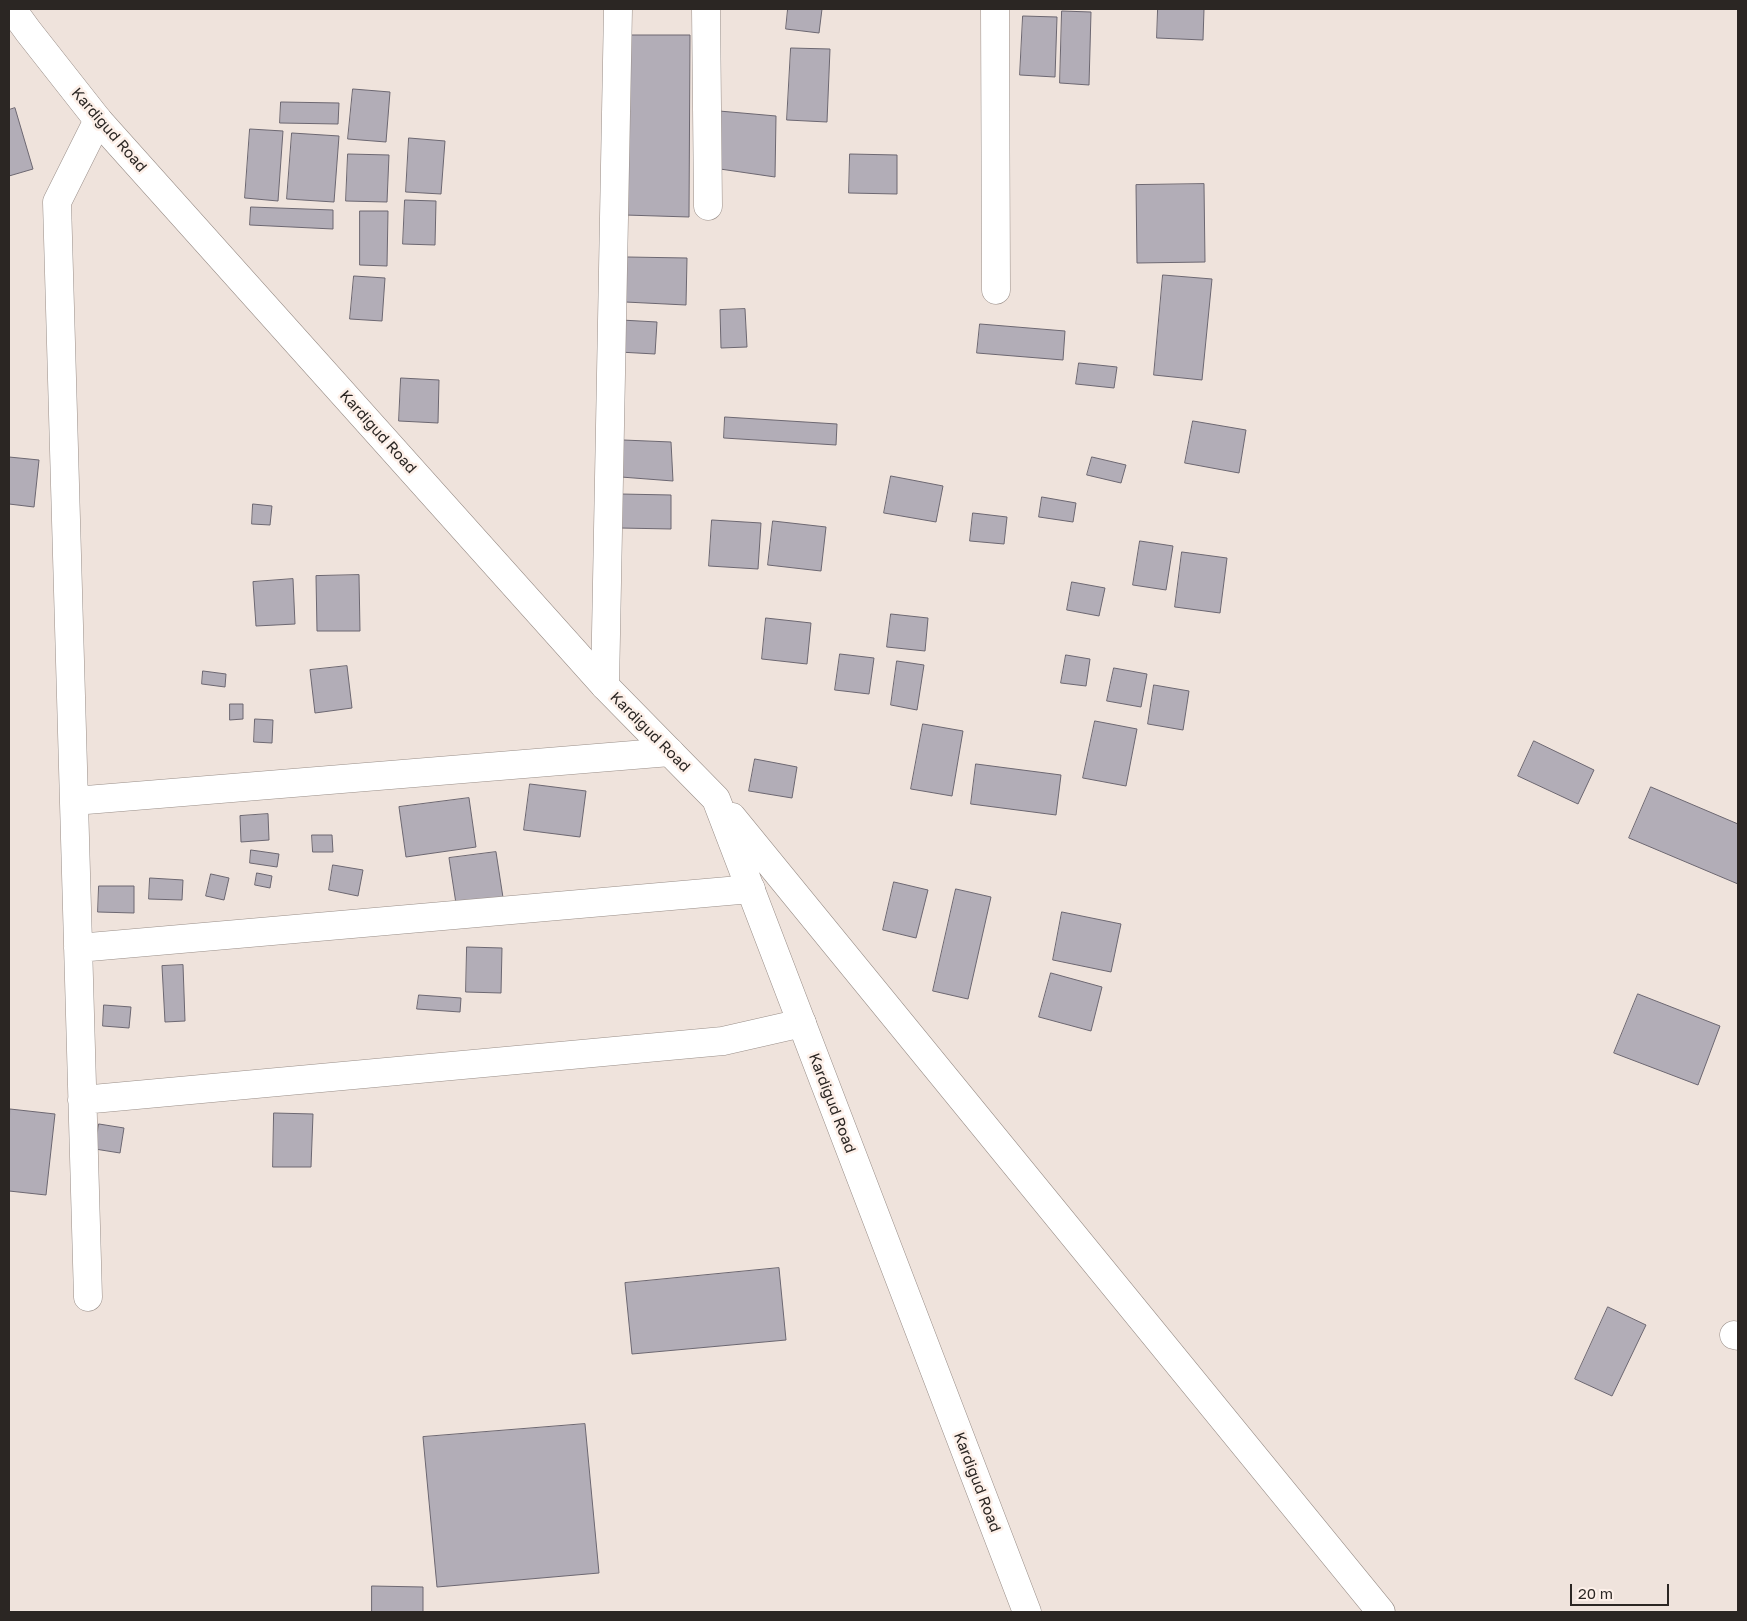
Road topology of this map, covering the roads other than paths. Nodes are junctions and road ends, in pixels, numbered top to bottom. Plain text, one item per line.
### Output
1 (12, 9) edge
2 (618, 9) edge
3 (706, 9) edge
4 (995, 9) edge
5 (98, 120) junction
6 (708, 206) dead end
7 (996, 290) dead end
8 (605, 686) junction
9 (670, 752) junction
10 (716, 799) junction
11 (74, 801) junction
12 (751, 889) junction
13 (78, 948) junction
14 (802, 1023) junction
15 (82, 1100) junction
16 (88, 1297) dead end
17 (1027, 1612) edge
18 (1381, 1612) edge

1 - 5 street, Kardigud Road
2 - 8 street
3 - 6 street
4 - 7 street
5 - 8 street, Kardigud Road
5 - 11 street
8 - 9 street, Kardigud Road
9 - 10 street, Kardigud Road
9 - 11 street
10 - 12 street, Kardigud Road
10 - 18 street
11 - 13 street
12 - 13 street
12 - 14 street, Kardigud Road
13 - 15 street
14 - 15 street
14 - 17 street, Kardigud Road
15 - 16 street

